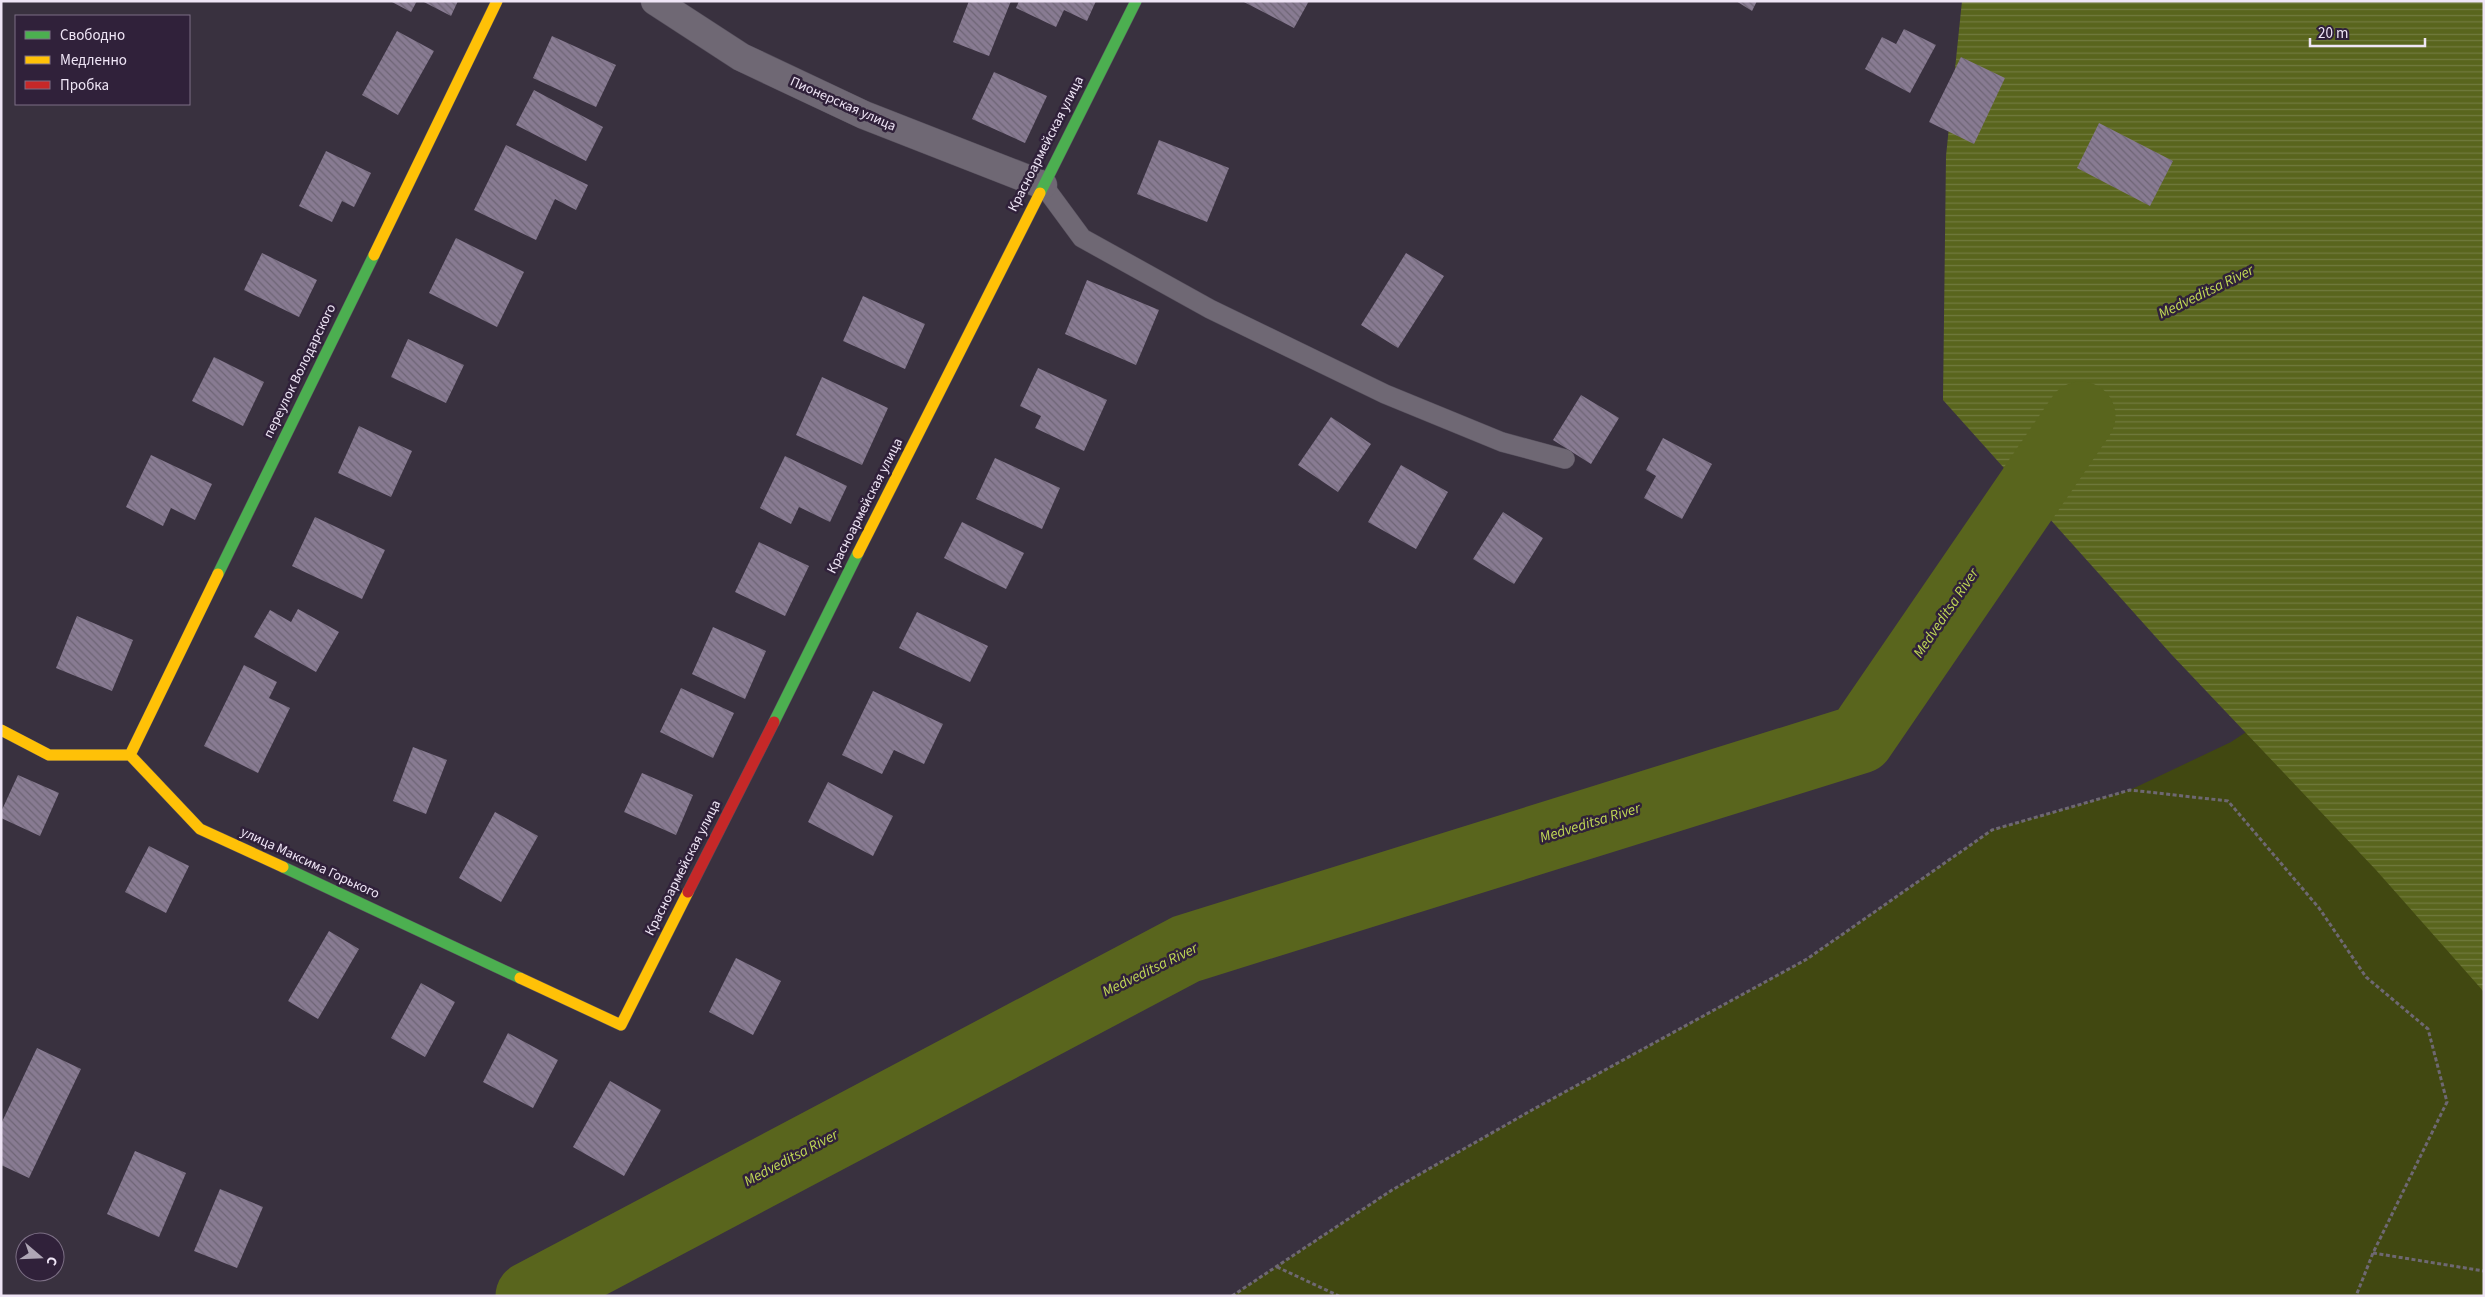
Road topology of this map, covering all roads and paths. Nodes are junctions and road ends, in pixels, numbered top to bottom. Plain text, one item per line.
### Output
1 (497, 1) edge
2 (655, 1) edge
3 (1136, 1) edge
4 (1043, 185) junction
5 (1565, 459) dead end
6 (1, 730) edge
7 (130, 754) junction
8 (621, 1025) joint
9 (2373, 1254) junction
10 (1276, 1267) junction
11 (2484, 1271) edge
12 (1232, 1296) edge
13 (1339, 1296) edge
14 (2356, 1296) edge

1 - 7 street, переулок Володарского
2 - 4 street, Пионерская улица
3 - 4 street, Красноармейская улица
4 - 5 lane
4 - 8 street, Красноармейская улица
6 - 7 street
7 - 8 street, улица Максима Горького
9 - 10 path
9 - 11 path
9 - 14 path
10 - 12 path
10 - 13 path

